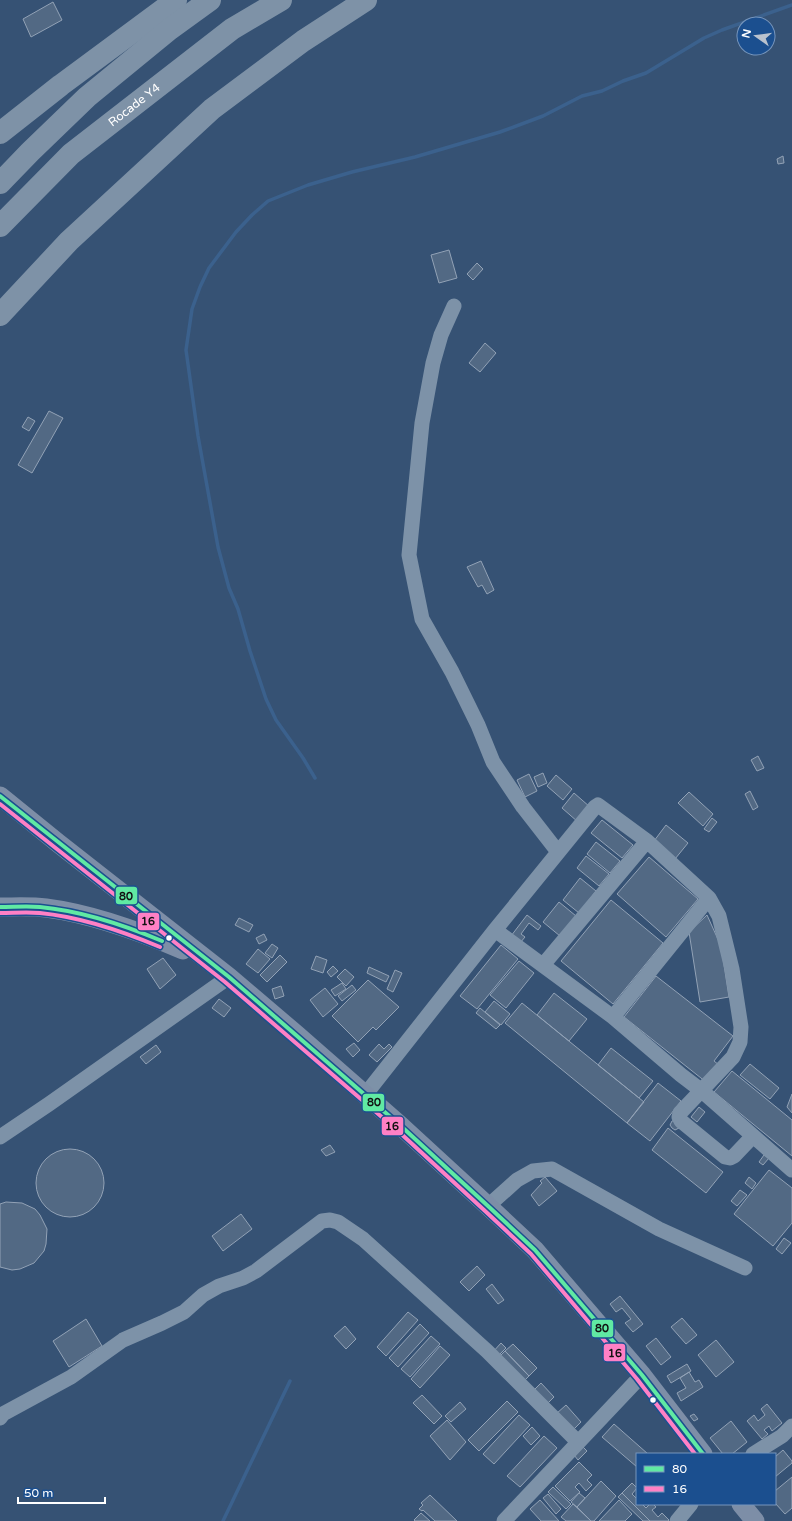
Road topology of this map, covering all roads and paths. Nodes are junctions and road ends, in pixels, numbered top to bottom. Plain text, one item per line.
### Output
1 (176, 0) edge
2 (210, 0) edge
3 (281, 0) edge
4 (366, 0) edge
5 (0, 133) edge
6 (0, 183) edge
7 (0, 226) edge
8 (454, 306) dead end
9 (0, 315) edge
10 (0, 796) edge
11 (647, 841) junction
12 (558, 852) junction
13 (709, 898) junction
14 (0, 907) edge
15 (495, 930) junction
16 (543, 965) junction
17 (228, 977) junction
18 (613, 1017) junction
19 (702, 1091) junction
20 (365, 1095) junction
21 (753, 1136) junction
22 (0, 1137) edge
23 (791, 1168) edge
24 (488, 1206) junction
25 (745, 1268) dead end
26 (642, 1375) junction
27 (1, 1414) edge
28 (792, 1426) edge
29 (578, 1442) junction
30 (701, 1453) edge
31 (755, 1453) edge
32 (690, 1505) edge
33 (742, 1505) edge
34 (504, 1521) edge
35 (677, 1521) edge
36 (755, 1521) edge

1 - 5 highway
2 - 6 highway
3 - 7 highway, Rocade Y4
4 - 9 highway
8 - 12 street
10 - 17 main road
11 - 12 street
11 - 13 street
11 - 16 street
12 - 15 street
13 - 18 street
13 - 19 street
14 - 17 main road
15 - 16 street
15 - 20 street
16 - 18 street
17 - 20 main road
17 - 22 street
18 - 19 street
19 - 21 street
19 - 21 street
20 - 24 main road
21 - 23 street
24 - 25 street
24 - 26 main road
26 - 29 street
26 - 30 main road
27 - 29 street
28 - 31 street
29 - 34 street
32 - 35 street
33 - 36 main road

